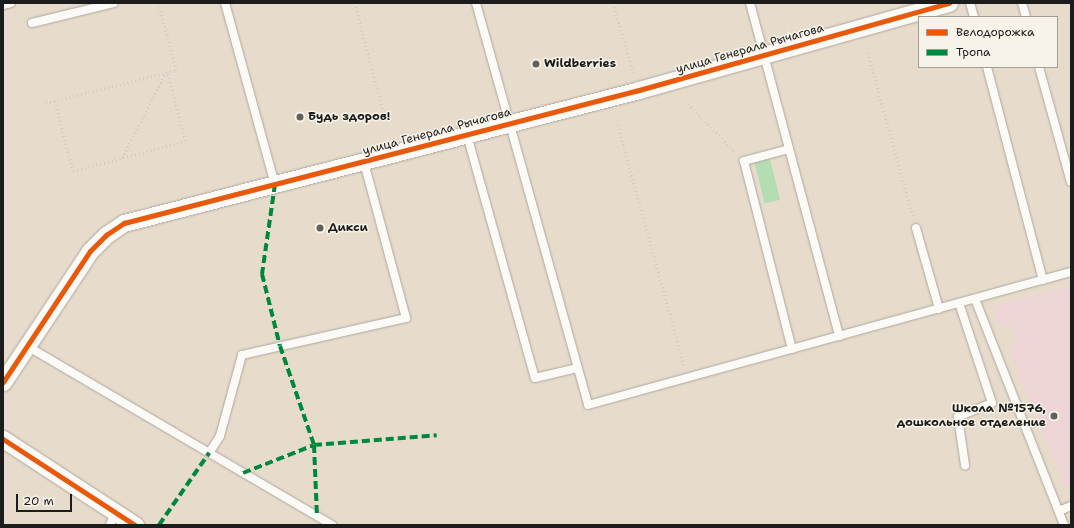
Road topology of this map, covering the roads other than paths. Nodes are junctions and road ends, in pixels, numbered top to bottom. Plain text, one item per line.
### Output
1 (11, 3) edge
2 (114, 3) edge
3 (225, 3) edge
4 (476, 3) edge
5 (750, 3) edge
6 (948, 3) edge
7 (970, 3) edge
8 (1022, 3) edge
9 (3, 5) edge
10 (974, 16) edge
11 (1026, 16) edge
12 (32, 24) dead end
13 (764, 55) junction
14 (987, 68) edge
15 (1039, 68) edge
16 (508, 124) junction
17 (467, 135) junction
18 (789, 149) junction
19 (364, 162) junction
20 (1071, 182) edge
21 (275, 184) junction
22 (916, 228) road end
23 (1071, 272) edge
24 (1043, 280) junction
25 (976, 299) junction
26 (959, 303) junction
27 (939, 309) junction
28 (839, 336) junction
29 (27, 346) junction
30 (792, 349) junction
31 (577, 368) junction
32 (3, 382) edge
33 (3, 439) edge
34 (209, 453) junction
35 (965, 465) dead end
36 (1071, 506) edge
37 (1059, 511) junction
38 (113, 519) edge
39 (135, 525) edge
40 (332, 525) edge
41 (1064, 525) edge

1 - 9 lane
2 - 12 lane
3 - 21 lane
4 - 16 lane
5 - 13 lane
6 - 13 street, улица Генерала Рычагова
7 - 10 lane
8 - 11 lane
13 - 16 street, улица Генерала Рычагова
13 - 18 lane
14 - 24 lane
15 - 20 lane
16 - 17 street, улица Генерала Рычагова
16 - 31 lane
17 - 19 street, улица Генерала Рычагова
17 - 31 lane
18 - 28 lane
18 - 30 lane
19 - 21 street, улица Генерала Рычагова
19 - 34 lane
21 - 29 street, улица Генерала Рычагова
22 - 27 lane
23 - 24 lane
24 - 25 lane
25 - 26 lane
25 - 37 lane
26 - 27 lane
26 - 35 lane
27 - 28 lane
28 - 30 lane
29 - 32 street, улица Генерала Рычагова
29 - 34 lane
30 - 31 lane
33 - 38 street
34 - 40 lane
36 - 37 lane
37 - 41 lane
38 - 39 street

